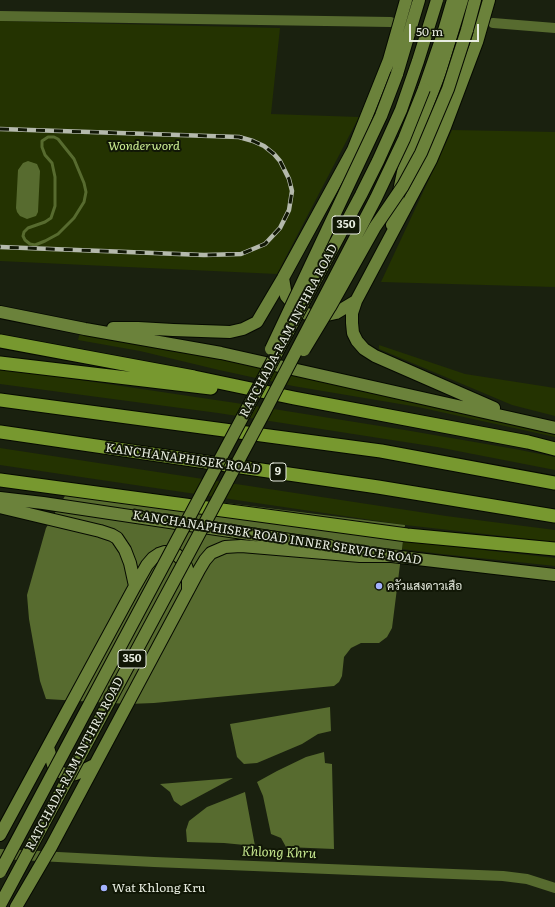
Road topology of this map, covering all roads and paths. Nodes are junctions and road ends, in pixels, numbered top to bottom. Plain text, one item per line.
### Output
1 (406, 0) edge
2 (419, 0) edge
3 (437, 0) edge
4 (453, 0) edge
5 (462, 0) edge
6 (475, 0) edge
7 (489, 0) edge
8 (382, 253) junction
9 (283, 278) junction
10 (356, 301) junction
11 (0, 312) edge
12 (85, 329) junction
13 (0, 341) edge
14 (0, 363) edge
15 (294, 398) junction
16 (0, 400) edge
17 (264, 412) junction
18 (522, 419) junction
19 (555, 428) edge
20 (0, 432) edge
21 (231, 439) junction
22 (555, 449) edge
23 (0, 480) edge
24 (555, 483) edge
25 (0, 498) edge
26 (0, 507) edge
27 (112, 513) junction
28 (555, 516) edge
29 (227, 530) junction
30 (100, 531) junction
31 (241, 546) junction
32 (555, 549) edge
33 (390, 556) junction
34 (555, 575) edge
35 (135, 586) junction
36 (188, 590) junction
37 (48, 747) junction
38 (94, 765) junction
39 (0, 835) edge
40 (0, 872) edge
41 (0, 905) edge
42 (16, 907) edge

1 - 9 main road
2 - 21 main road, RATCHADA-RAM INTHRA ROAD / 350, bridge
3 - 21 main road, RATCHADA-RAM INTHRA ROAD / 350, bridge
4 - 17 main road, RATCHADA-RAM INTHRA ROAD / 350, bridge
5 - 8 main road
6 - 17 main road, RATCHADA-RAM INTHRA ROAD / 350, bridge
7 - 8 main road
8 - 10 main road
9 - 10 main road
9 - 12 main road
10 - 18 main road
11 - 12 main road
12 - 18 main road
13 - 15 highway
14 - 15 highway
15 - 22 highway
16 - 24 highway
17 - 41 main road, RATCHADA-RAM INTHRA ROAD / 350, bridge
18 - 19 main road
20 - 28 highway, KANCHANAPHISEK ROAD / 9
21 - 40 main road, RATCHADA-RAM INTHRA ROAD / 350, bridge
23 - 32 highway, bridge
25 - 27 main road, KANCHANAPHISEK ROAD INNER SERVICE ROAD
26 - 30 main road
27 - 29 main road, KANCHANAPHISEK ROAD INNER SERVICE ROAD, bridge
27 - 30 main road
29 - 31 main road
29 - 33 main road, KANCHANAPHISEK ROAD INNER SERVICE ROAD
30 - 35 main road
31 - 33 main road
31 - 36 main road
33 - 34 main road, KANCHANAPHISEK ROAD INNER SERVICE ROAD
35 - 36 main road, bridge
35 - 37 main road
36 - 38 main road
37 - 38 main road
37 - 39 main road
38 - 42 main road

